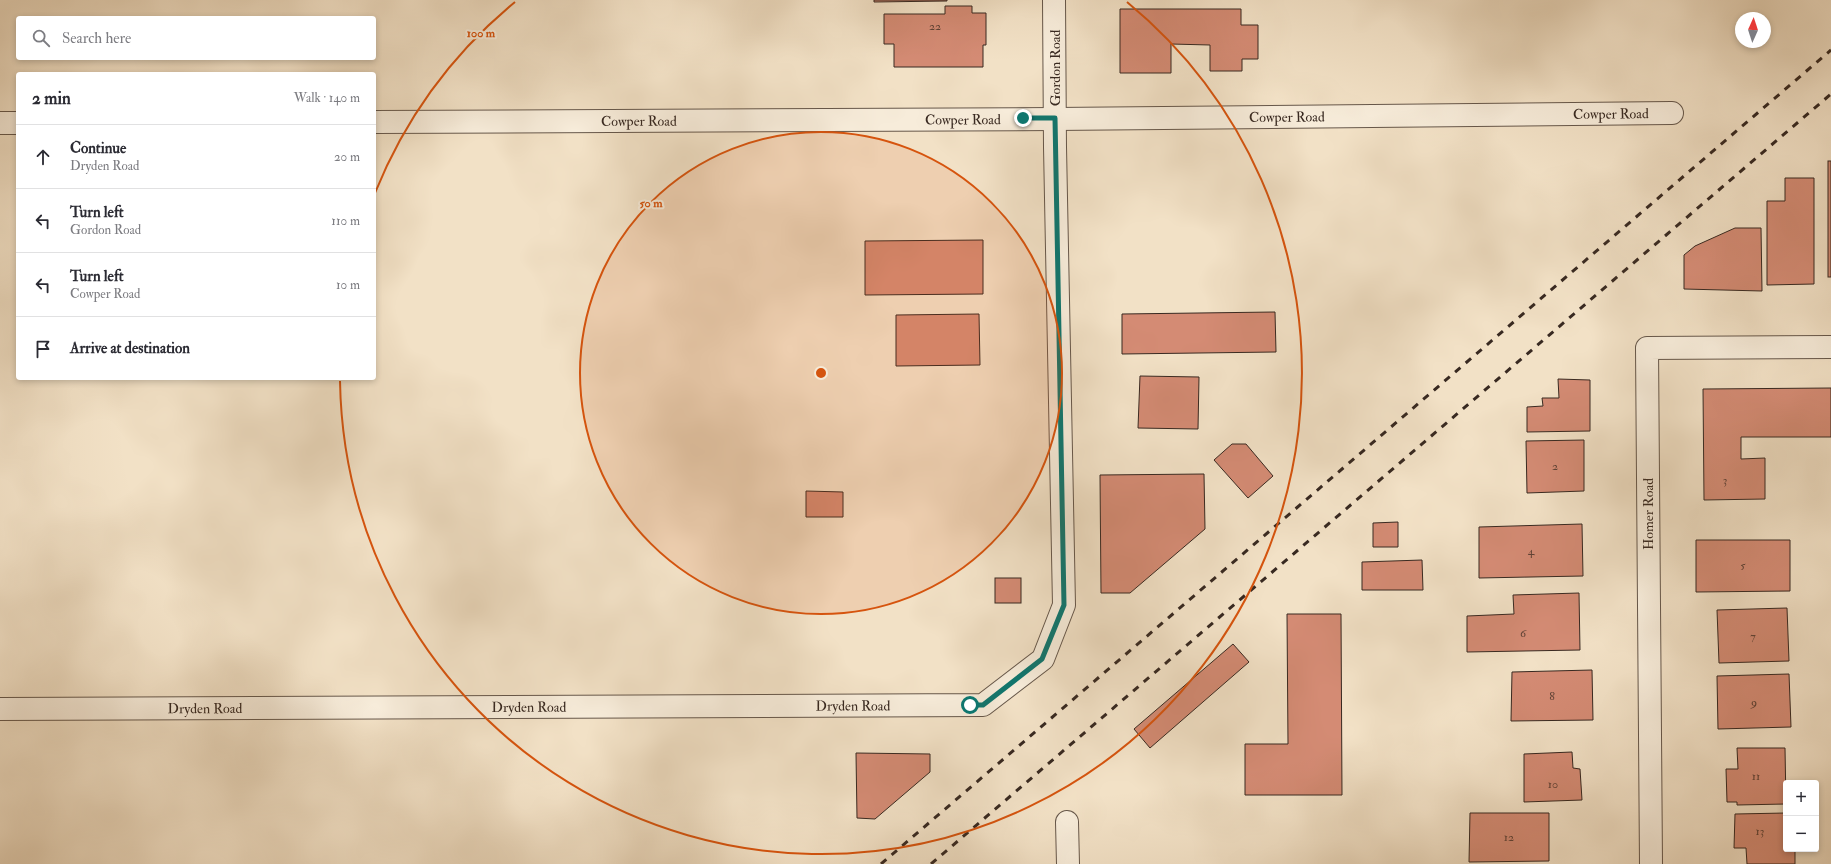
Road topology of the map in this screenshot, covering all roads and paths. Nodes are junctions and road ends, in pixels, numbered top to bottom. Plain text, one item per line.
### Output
1 (1054, 0) edge
2 (1672, 113) dead end
3 (1055, 118) junction
4 (376, 122) edge
5 (0, 123) edge
6 (16, 123) edge
7 (1831, 347) edge
8 (1042, 659) joint
9 (0, 709) edge
10 (1067, 822) dead end
11 (1068, 864) edge
12 (1651, 864) edge

1 - 3 street, Gordon Road
2 - 3 street, Cowper Road
3 - 4 street, Cowper Road
3 - 8 street, Gordon Road
5 - 6 street
7 - 12 street, Homer Road
8 - 9 street, Dryden Road
10 - 11 street

